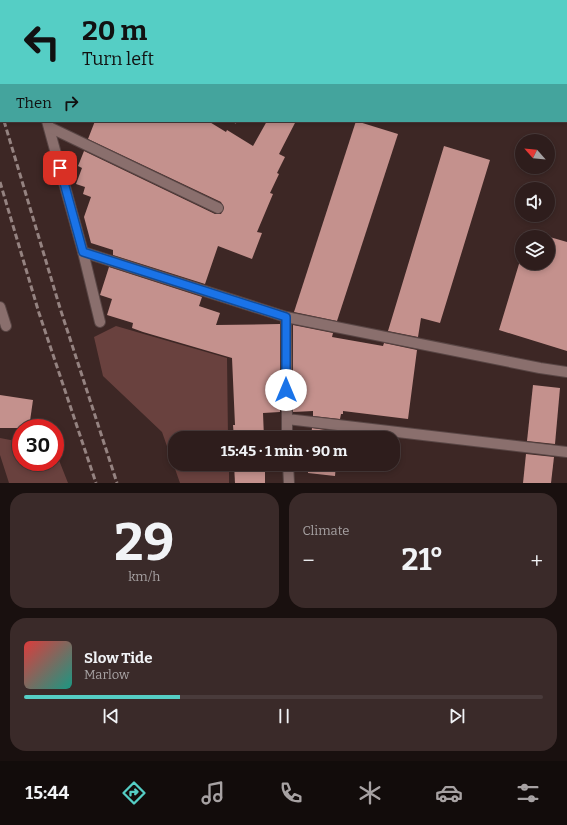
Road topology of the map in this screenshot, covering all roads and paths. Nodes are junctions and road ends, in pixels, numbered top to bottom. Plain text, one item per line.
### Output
1 (235, 122) edge
2 (48, 124) edge
3 (238, 124) dead end
4 (218, 208) dead end
5 (83, 252) junction
6 (0, 307) edge
7 (286, 317) junction
8 (100, 322) dead end
9 (6, 326) dead end
10 (567, 372) edge
11 (287, 419) junction
12 (287, 431) edge
13 (567, 452) edge
14 (288, 471) edge
15 (289, 483) edge

1 - 3 path
2 - 4 street
2 - 5 street
5 - 7 street
5 - 8 street
6 - 9 street
7 - 10 street
7 - 11 street
11 - 12 street
11 - 13 street
14 - 15 street

